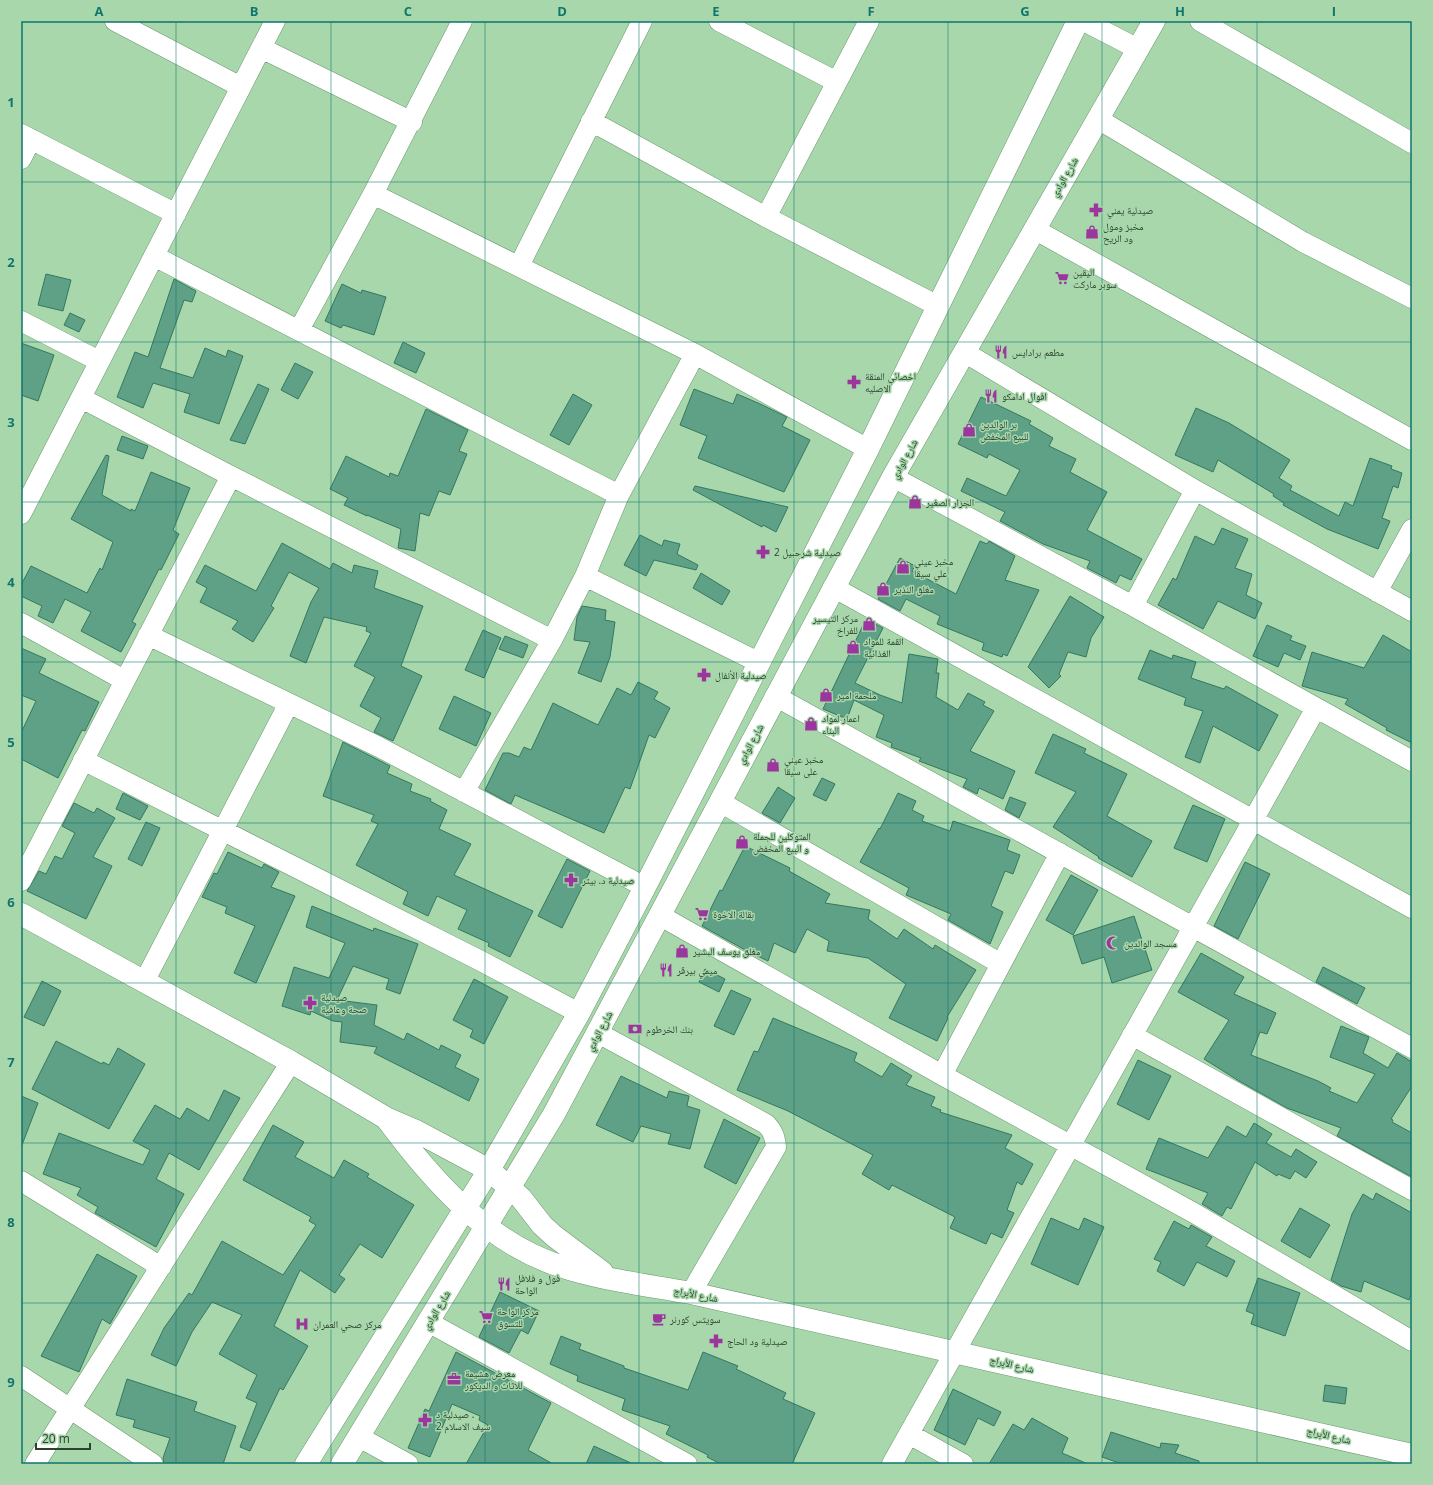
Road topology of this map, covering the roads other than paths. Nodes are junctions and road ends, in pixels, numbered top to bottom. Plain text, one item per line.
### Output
1 (115, 21) edge
2 (275, 21) edge
3 (462, 21) edge
4 (642, 21) edge
5 (719, 21) edge
6 (869, 21) edge
7 (1078, 21) edge
8 (1084, 21) edge
9 (1154, 21) edge
10 (1200, 21) edge
11 (261, 48) junction
12 (1138, 49) junction
13 (837, 82) junction
14 (241, 87) junction
15 (1098, 119) junction
16 (591, 121) junction
17 (412, 122) junction
18 (26, 136) edge
19 (1412, 143) edge
20 (21, 159) edge
21 (374, 194) junction
22 (176, 214) junction
23 (766, 216) junction
24 (1034, 229) junction
25 (154, 256) junction
26 (519, 266) junction
27 (1412, 298) edge
28 (938, 306) junction
29 (21, 320) edge
30 (299, 330) junction
31 (964, 352) junction
32 (695, 354) junction
33 (99, 361) junction
34 (81, 398) junction
35 (1412, 440) edge
36 (868, 449) junction
37 (231, 476) junction
38 (893, 477) junction
39 (1195, 490) junction
40 (619, 496) junction
41 (21, 514) edge
42 (1412, 529) edge
43 (585, 576) junction
44 (833, 587) junction
45 (1377, 592) junction
46 (1133, 606) junction
47 (1412, 611) edge
48 (21, 623) edge
49 (148, 635) junction
50 (552, 640) junction
51 (760, 663) junction
52 (124, 680) junction
53 (775, 696) junction
54 (288, 705) junction
55 (1316, 708) junction
56 (83, 760) junction
57 (1412, 761) edge
58 (464, 792) junction
59 (720, 802) junction
60 (1253, 820) junction
61 (223, 831) junction
62 (1060, 853) junction
63 (21, 881) edge
64 (645, 887) junction
65 (1412, 908) edge
66 (21, 914) edge
67 (659, 915) junction
68 (1193, 926) junction
69 (1001, 964) junction
70 (144, 982) junction
71 (579, 1013) junction
72 (598, 1033) junction
73 (1132, 1035) junction
74 (1412, 1048) edge
75 (291, 1062) junction
76 (942, 1075) junction
77 (386, 1118) junction
78 (1070, 1145) junction
79 (489, 1170) junction
80 (21, 1181) edge
81 (511, 1187) junction
82 (1412, 1190) edge
83 (464, 1208) junction
84 (487, 1226) junction
85 (161, 1267) junction
86 (612, 1279) junction
87 (691, 1292) junction
88 (428, 1322) junction
89 (1412, 1341) edge
90 (954, 1351) junction
91 (21, 1376) edge
92 (71, 1408) junction
93 (909, 1434) junction
94 (359, 1437) junction
95 (1409, 1456) edge
96 (35, 1464) edge
97 (153, 1464) edge
98 (306, 1464) edge
99 (342, 1464) edge
100 (408, 1464) edge
101 (687, 1464) edge
102 (892, 1464) edge
103 (963, 1464) edge

1 - 14 street
2 - 11 street
3 - 17 street
4 - 16 street
5 - 13 street
6 - 13 street
7 - 28 main road
8 - 12 street
9 - 12 main road, شارع الوادي
10 - 19 street
11 - 14 street
11 - 17 street
12 - 15 main road, شارع الوادي
13 - 23 street
14 - 22 street
15 - 24 main road, شارع الوادي
15 - 27 street
16 - 23 street
16 - 26 street
17 - 21 street
18 - 20 street
18 - 22 street
21 - 26 street
21 - 30 street
22 - 25 street
23 - 28 street
24 - 31 main road, شارع الوادي
24 - 35 street
25 - 30 street
25 - 33 street
26 - 32 street
28 - 36 main road
29 - 33 street
30 - 40 street
31 - 38 main road, شارع الوادي
31 - 39 street
32 - 36 street
32 - 40 street
33 - 34 street
34 - 37 street
34 - 41 street
36 - 51 main road
37 - 49 street
37 - 50 street
38 - 44 main road, شارع الوادي
38 - 46 street
39 - 45 street
39 - 46 street
40 - 43 street
42 - 45 street
43 - 50 street
43 - 51 street
44 - 53 main road, شارع الوادي
44 - 60 street
45 - 47 street
46 - 55 street
48 - 52 street
49 - 52 street
49 - 54 street
50 - 58 street
51 - 64 main road
52 - 56 street
53 - 59 main road, شارع الوادي
53 - 62 street
54 - 58 street
54 - 61 street
55 - 57 street
55 - 60 street
56 - 61 street
56 - 63 street
58 - 64 street
59 - 67 main road, شارع الوادي
59 - 69 street
60 - 65 street
60 - 68 street
61 - 70 street
61 - 71 street
62 - 68 street
62 - 69 street
64 - 71 main road
66 - 70 main road
67 - 72 main road, شارع الوادي
67 - 76 street
68 - 73 street
68 - 74 street
69 - 76 street
70 - 75 main road
71 - 79 main road
72 - 81 main road, شارع الوادي
72 - 87 street
73 - 78 street
73 - 82 street
75 - 77 main road
75 - 85 street
76 - 78 street
77 - 79 main road
77 - 83 main road, شارع الأبراج
78 - 89 street
78 - 90 street
79 - 81 main road
79 - 83 main road
80 - 85 street
81 - 84 main road, شارع الوادي
81 - 86 main road
83 - 84 main road, شارع الأبراج
83 - 98 main road
84 - 86 main road, شارع الأبراج
84 - 88 main road, شارع الوادي
85 - 92 street
86 - 87 main road, شارع الأبراج
87 - 90 main road, شارع الأبراج
88 - 94 main road, شارع الوادي
88 - 101 street
90 - 93 street
90 - 95 main road, شارع الأبراج
91 - 92 street
92 - 96 street
92 - 97 street
93 - 102 street
93 - 103 street
94 - 99 main road, شارع الوادي
94 - 100 street

